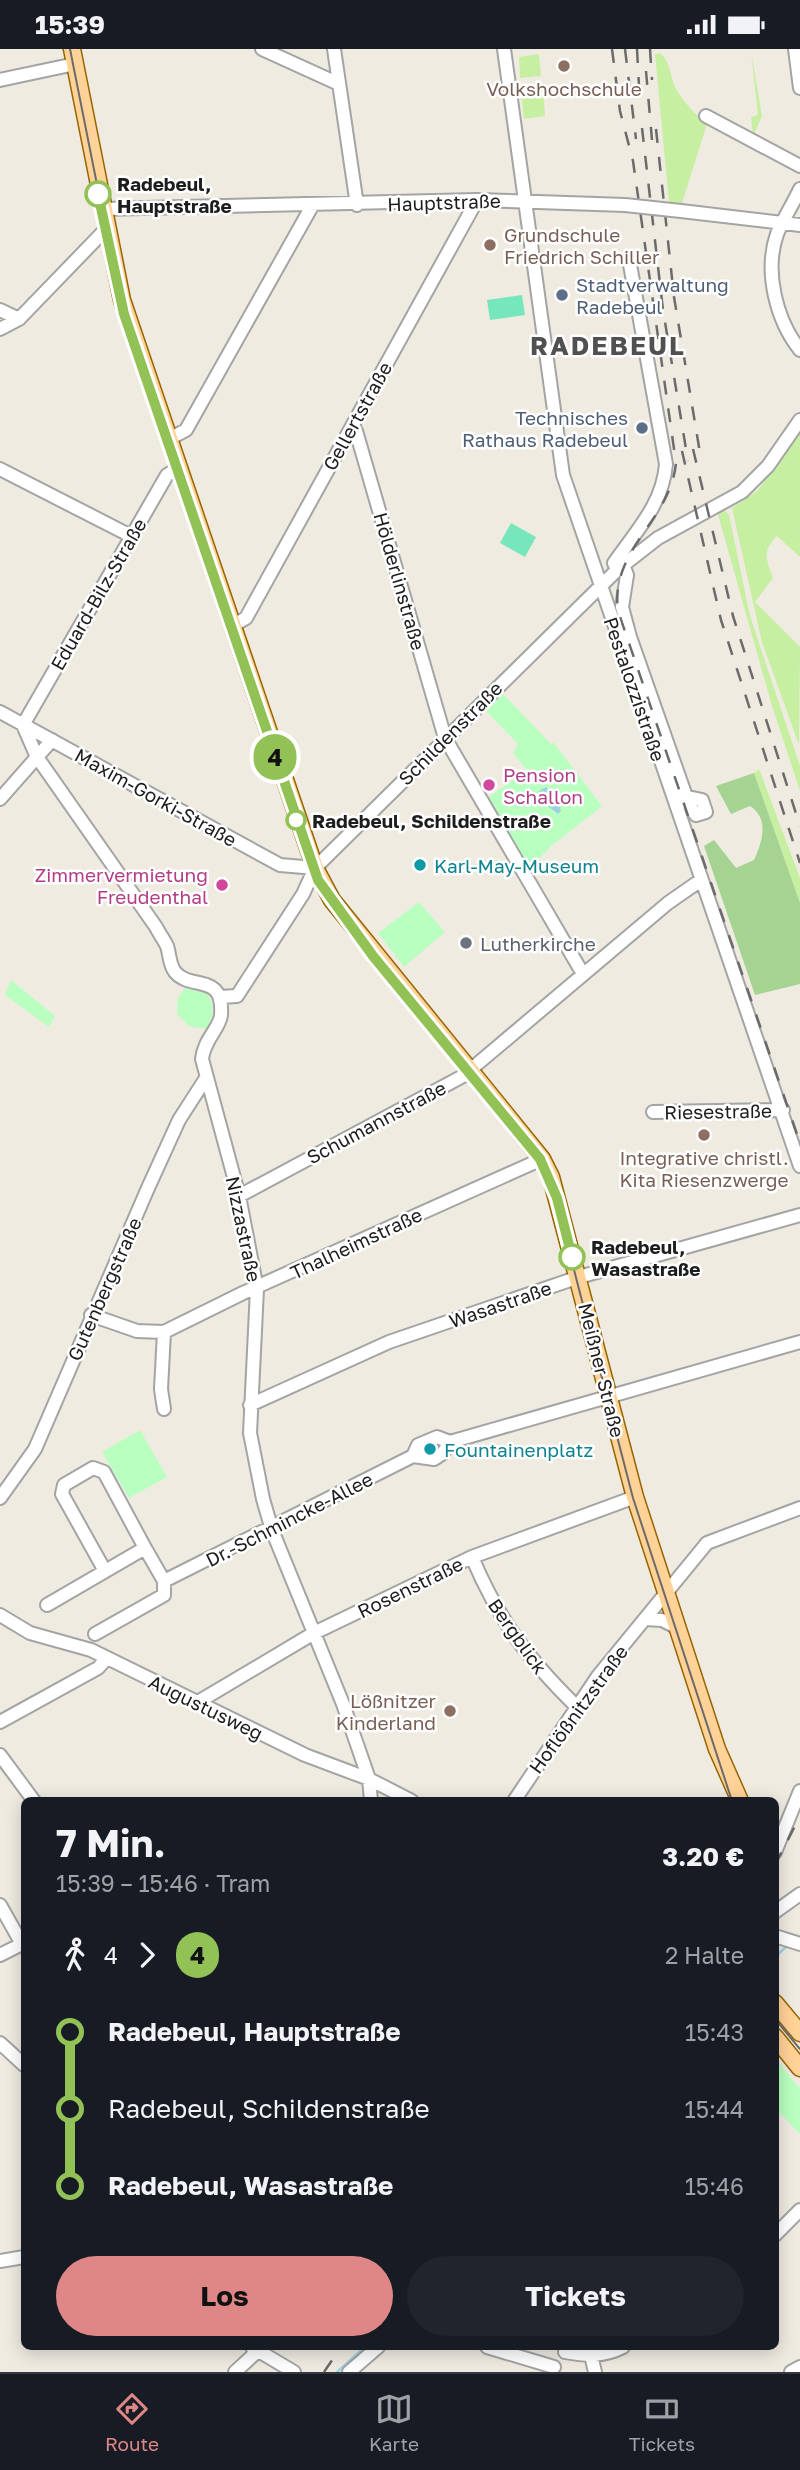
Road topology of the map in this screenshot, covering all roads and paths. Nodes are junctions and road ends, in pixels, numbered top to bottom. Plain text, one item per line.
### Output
1 (262, 49) edge
2 (334, 49) edge
3 (505, 49) edge
4 (795, 49) edge
5 (73, 57) edge
6 (0, 80) edge
7 (339, 84) junction
8 (800, 88) edge
9 (706, 116) dead end
10 (800, 166) edge
11 (800, 189) edge
12 (477, 200) junction
13 (524, 200) junction
14 (357, 205) junction
15 (312, 206) junction
16 (103, 209) junction
17 (784, 222) junction
18 (800, 225) edge
19 (107, 228) junction
20 (629, 259) dead end
21 (0, 310) edge
22 (19, 320) junction
23 (0, 329) edge
24 (800, 350) edge
25 (800, 420) edge
26 (352, 426) junction
27 (169, 439) junction
28 (178, 468) junction
29 (0, 469) edge
30 (131, 536) junction
31 (620, 567) junction
32 (600, 586) junction
33 (587, 599) junction
34 (606, 605) junction
35 (232, 626) junction
36 (0, 712) edge
37 (23, 725) junction
38 (445, 738) junction
39 (52, 740) junction
40 (37, 757) junction
41 (688, 797) dead end
42 (0, 800) edge
43 (315, 868) junction
44 (701, 880) junction
45 (583, 974) junction
46 (237, 996) junction
47 (220, 997) junction
48 (221, 1019) junction
49 (470, 1070) junction
50 (206, 1078) junction
51 (783, 1110) junction
52 (653, 1112) dead end
53 (542, 1159) junction
54 (800, 1166) edge
55 (239, 1196) junction
56 (800, 1215) edge
57 (579, 1277) junction
58 (257, 1289) junction
59 (91, 1315) junction
60 (164, 1332) junction
61 (800, 1342) edge
62 (608, 1397) junction
63 (250, 1405) junction
64 (164, 1409) dead end
65 (450, 1442) junction
66 (413, 1457) junction
67 (635, 1497) junction
68 (0, 1499) edge
69 (800, 1508) edge
70 (272, 1530) junction
71 (145, 1548) junction
72 (472, 1557) junction
73 (105, 1571) junction
74 (164, 1581) junction
75 (666, 1595) junction
76 (47, 1605) dead end
77 (0, 1615) edge
78 (645, 1619) junction
79 (676, 1627) junction
80 (314, 1633) junction
81 (95, 1634) dead end
82 (107, 1658) junction
83 (198, 1702) junction
84 (577, 1707) junction
85 (0, 1722) edge
86 (717, 1749) junction
87 (0, 1755) edge
88 (369, 1779) junction
89 (800, 1791) edge
90 (31, 1797) edge
91 (371, 1797) edge
92 (404, 1797) edge
93 (517, 1797) edge
94 (728, 1797) edge
95 (738, 1797) edge
96 (779, 1842) edge
97 (800, 1894) edge
98 (0, 1905) edge
99 (779, 1909) edge
100 (779, 1940) edge
101 (21, 1941) edge
102 (800, 1944) edge
103 (21, 1945) edge
104 (0, 1955) edge
105 (779, 2014) edge
106 (800, 2033) edge
107 (779, 2042) edge
108 (0, 2043) edge
109 (21, 2062) edge
110 (800, 2069) edge
111 (800, 2210) edge
112 (779, 2231) edge
113 (21, 2258) edge
114 (0, 2261) edge
115 (256, 2350) edge
116 (261, 2350) edge
117 (375, 2350) edge
118 (497, 2350) edge
119 (566, 2350) edge
120 (616, 2350) edge
121 (590, 2351) edge
122 (800, 2367) edge
123 (552, 2369) edge
124 (235, 2372) edge
125 (295, 2372) edge
126 (349, 2372) edge
127 (595, 2372) edge
128 (791, 2372) edge

1 - 7 street
2 - 7 street
3 - 13 street, Pestalozzistraße
4 - 8 street
5 - 6 street
5 - 16 main road, Meißner Straße
7 - 14 street
9 - 10 street
11 - 17 street
12 - 13 street, Hauptstraße
12 - 14 street, Hauptstraße
12 - 26 street, Gellertstraße
13 - 17 street, Hauptstraße, bridge
13 - 32 street, Pestalozzistraße
14 - 15 street, Hauptstraße
15 - 16 street, Hauptstraße
15 - 27 street
16 - 19 main road, Meißner Straße
17 - 18 street, Hauptstraße
17 - 24 street
19 - 22 street
19 - 27 main road, Meißner Straße
20 - 31 street
21 - 22 street
22 - 23 street
25 - 31 street, Schildenstraße
26 - 35 street, Gellertstraße
26 - 38 street, Hölderlinstraße
27 - 28 main road, Meißner Straße
28 - 30 street, Eduard-Bilz-Straße
28 - 35 main road, Meißner Straße
29 - 30 street
30 - 37 street, Eduard-Bilz-Straße
31 - 32 street, Schildenstraße
31 - 41 street
32 - 33 street, Schildenstraße
32 - 34 street, Pestalozzistraße
33 - 34 street
33 - 38 street, Schildenstraße
34 - 44 street, Pestalozzistraße
35 - 43 main road, Meißner Straße
36 - 37 street, Maxim-Gorki-Straße
37 - 39 street, Maxim-Gorki-Straße
37 - 40 street
38 - 43 street, Schildenstraße
38 - 45 street, Hölderlinstraße
39 - 40 street
39 - 43 street, Maxim-Gorki-Straße
40 - 42 street
40 - 47 street
43 - 46 street
43 - 49 main road, Meißner Straße
44 - 45 street, Schumannstraße
44 - 51 street, Pestalozzistraße
45 - 49 street, Schumannstraße
46 - 47 street
46 - 48 street
47 - 48 street
48 - 50 street, Nizzastraße
49 - 53 main road, Meißner Straße
49 - 55 street, Schumannstraße
50 - 55 street, Nizzastraße
50 - 59 street, Gutenbergstraße
51 - 52 street, Riesestraße
51 - 54 street, Pestalozzistraße
53 - 57 main road, Meißner Straße
53 - 58 street, Thalheimstraße
55 - 58 street, Nizzastraße
56 - 57 street, Wasastraße
57 - 62 main road, Meißner Straße
57 - 63 street, Wasastraße
58 - 60 street, Thalheimstraße
58 - 63 street, Nizzastraße
59 - 60 street
59 - 68 street, Gutenbergstraße
60 - 64 street
61 - 62 street, Dr.-Schmincke-Allee
62 - 65 street, Dr.-Schmincke-Allee
62 - 67 main road, Meißner Straße
63 - 70 street, Nizzastraße
65 - 66 street, Dr.-Schmincke-Allee
65 - 66 street, Dr.-Schmincke-Allee
66 - 70 street, Dr.-Schmincke-Allee
67 - 72 street, Rosenstraße
67 - 75 main road, Meißner Straße
69 - 75 street, Hoflößnitzstraße
70 - 74 street, Dr.-Schmincke-Allee
70 - 80 street, Nizzastraße
71 - 73 street
71 - 73 street
71 - 74 street
72 - 80 street, Rosenstraße
72 - 84 street, Bergblick
73 - 76 street
74 - 81 street
75 - 78 street, Hoflößnitzstraße
75 - 79 main road, Meißner Straße
77 - 82 street, Augustusweg
78 - 79 street
78 - 84 street, Hoflößnitzstraße
79 - 86 main road, Meißner Straße
80 - 83 street, Rosenstraße
80 - 88 street, Nizzastraße
82 - 83 street, Augustusweg
82 - 85 street
83 - 88 street, Augustusweg
84 - 93 street, Hoflößnitzstraße
86 - 94 main road, Meißner Straße
86 - 95 main road, Meißner Straße
87 - 90 street
88 - 91 street, Nizzastraße
88 - 92 street, Augustusweg
89 - 96 street
97 - 99 street
98 - 101 street
100 - 102 street
103 - 104 street
105 - 106 main road
107 - 110 main road
108 - 109 street
111 - 112 street
113 - 114 street
115 - 124 street
116 - 125 street
117 - 126 street
118 - 123 street
119 - 123 street
120 - 121 street
121 - 127 street
122 - 128 street

